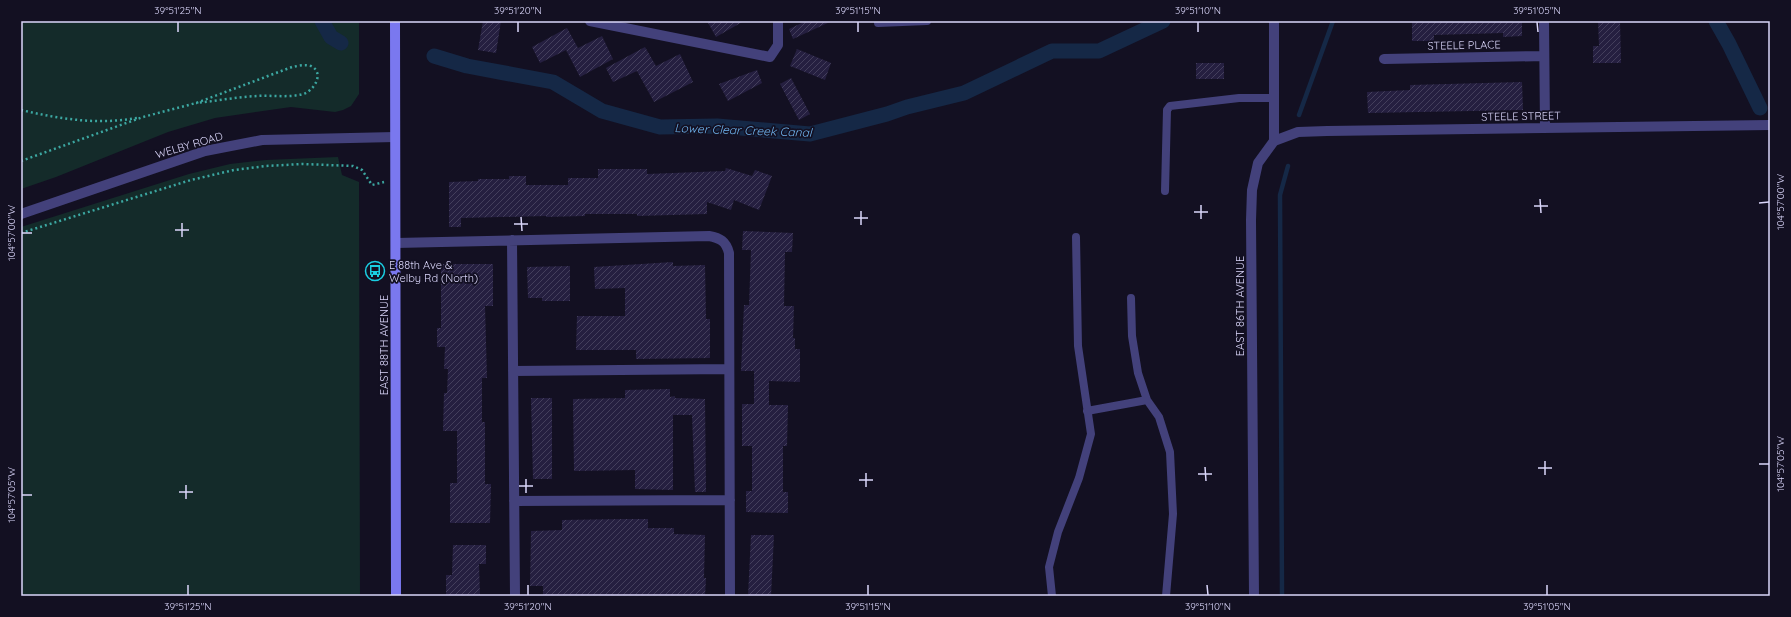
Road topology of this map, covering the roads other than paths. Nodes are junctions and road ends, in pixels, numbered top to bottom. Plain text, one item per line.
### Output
1 (395, 21) edge
2 (590, 21) edge
3 (778, 21) edge
4 (878, 21) edge
5 (927, 21) edge
6 (1274, 21) edge
7 (1544, 21) edge
8 (1544, 56) junction
9 (1384, 59) dead end
10 (1274, 98) junction
11 (1770, 125) edge
12 (1545, 128) junction
13 (395, 137) junction
14 (1274, 141) junction
15 (1166, 191) dead end
16 (21, 214) edge
17 (1076, 237) dead end
18 (512, 240) junction
19 (396, 243) junction
20 (1131, 298) dead end
21 (729, 369) junction
22 (513, 371) junction
23 (1147, 400) junction
24 (1087, 411) junction
25 (730, 500) junction
26 (514, 501) junction
27 (396, 596) edge
28 (515, 596) edge
29 (730, 596) edge
30 (1052, 596) edge
31 (1166, 596) edge
32 (1254, 596) edge

1 - 13 main road, EAST 88TH AVENUE
2 - 3 street
4 - 5 lane
6 - 10 street
7 - 8 street
8 - 9 street, STEELE PLACE
8 - 12 street
10 - 14 street
10 - 15 lane
11 - 12 street, STEELE STREET
12 - 14 street, STEELE STREET
13 - 16 street, WELBY ROAD
13 - 19 main road, EAST 88TH AVENUE
14 - 32 street, EAST 86TH AVENUE
17 - 24 lane
18 - 19 street
18 - 21 street
18 - 22 street
19 - 27 main road, EAST 88TH AVENUE
20 - 23 lane
21 - 22 street
21 - 25 street
22 - 26 street
23 - 24 lane
23 - 31 lane
24 - 30 lane
25 - 26 street
25 - 29 street
26 - 28 street

